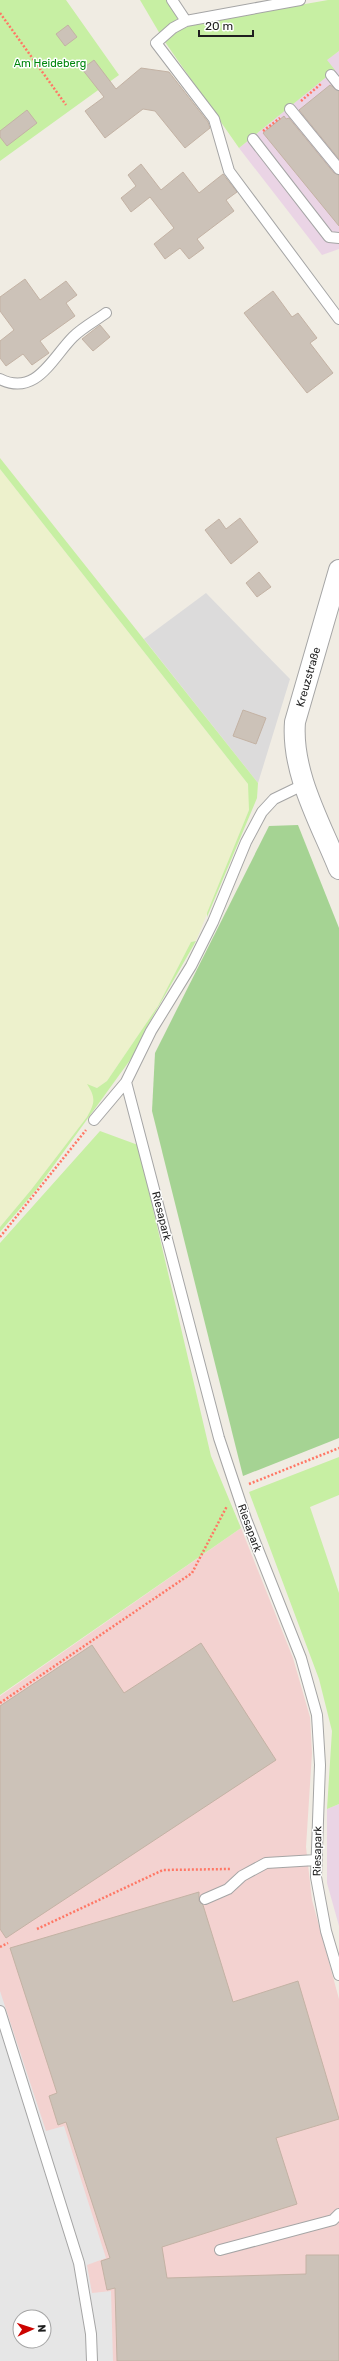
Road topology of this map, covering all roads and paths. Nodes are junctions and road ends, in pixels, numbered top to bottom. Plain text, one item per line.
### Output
1 (172, 0) edge
2 (300, 0) edge
3 (0, 13) edge
4 (186, 21) junction
5 (332, 76) dead end
6 (339, 85) edge
7 (66, 105) dead end
8 (290, 110) dead end
9 (253, 139) dead end
10 (339, 169) edge
11 (339, 238) edge
12 (106, 313) dead end
13 (339, 319) edge
14 (0, 379) edge
15 (339, 570) edge
16 (305, 784) junction
17 (339, 869) edge
18 (126, 1082) junction
19 (94, 1120) joint
20 (0, 1238) edge
21 (339, 1448) edge
22 (236, 1489) junction
23 (0, 1703) edge
24 (316, 1860) junction
25 (242, 1876) junction
26 (205, 1899) dead end
27 (38, 1929) dead end
28 (8, 1943) dead end
29 (0, 1947) edge
30 (339, 1975) edge
31 (0, 2011) edge
32 (339, 2214) edge
33 (220, 2250) dead end
34 (92, 2361) edge

1 - 4 lane
2 - 4 lane
3 - 7 path
4 - 13 lane
5 - 6 lane
8 - 10 lane
9 - 11 lane
12 - 14 lane
15 - 16 street, Kreuzstraße
16 - 17 street, Kreuzstraße
16 - 18 lane
18 - 19 lane
18 - 22 lane, Riesapark
19 - 20 path
21 - 22 path
22 - 23 path
22 - 24 lane, Riesapark
24 - 25 lane
24 - 30 lane, Riesapark
25 - 26 lane
25 - 27 path
28 - 29 path
31 - 34 lane
32 - 33 lane

